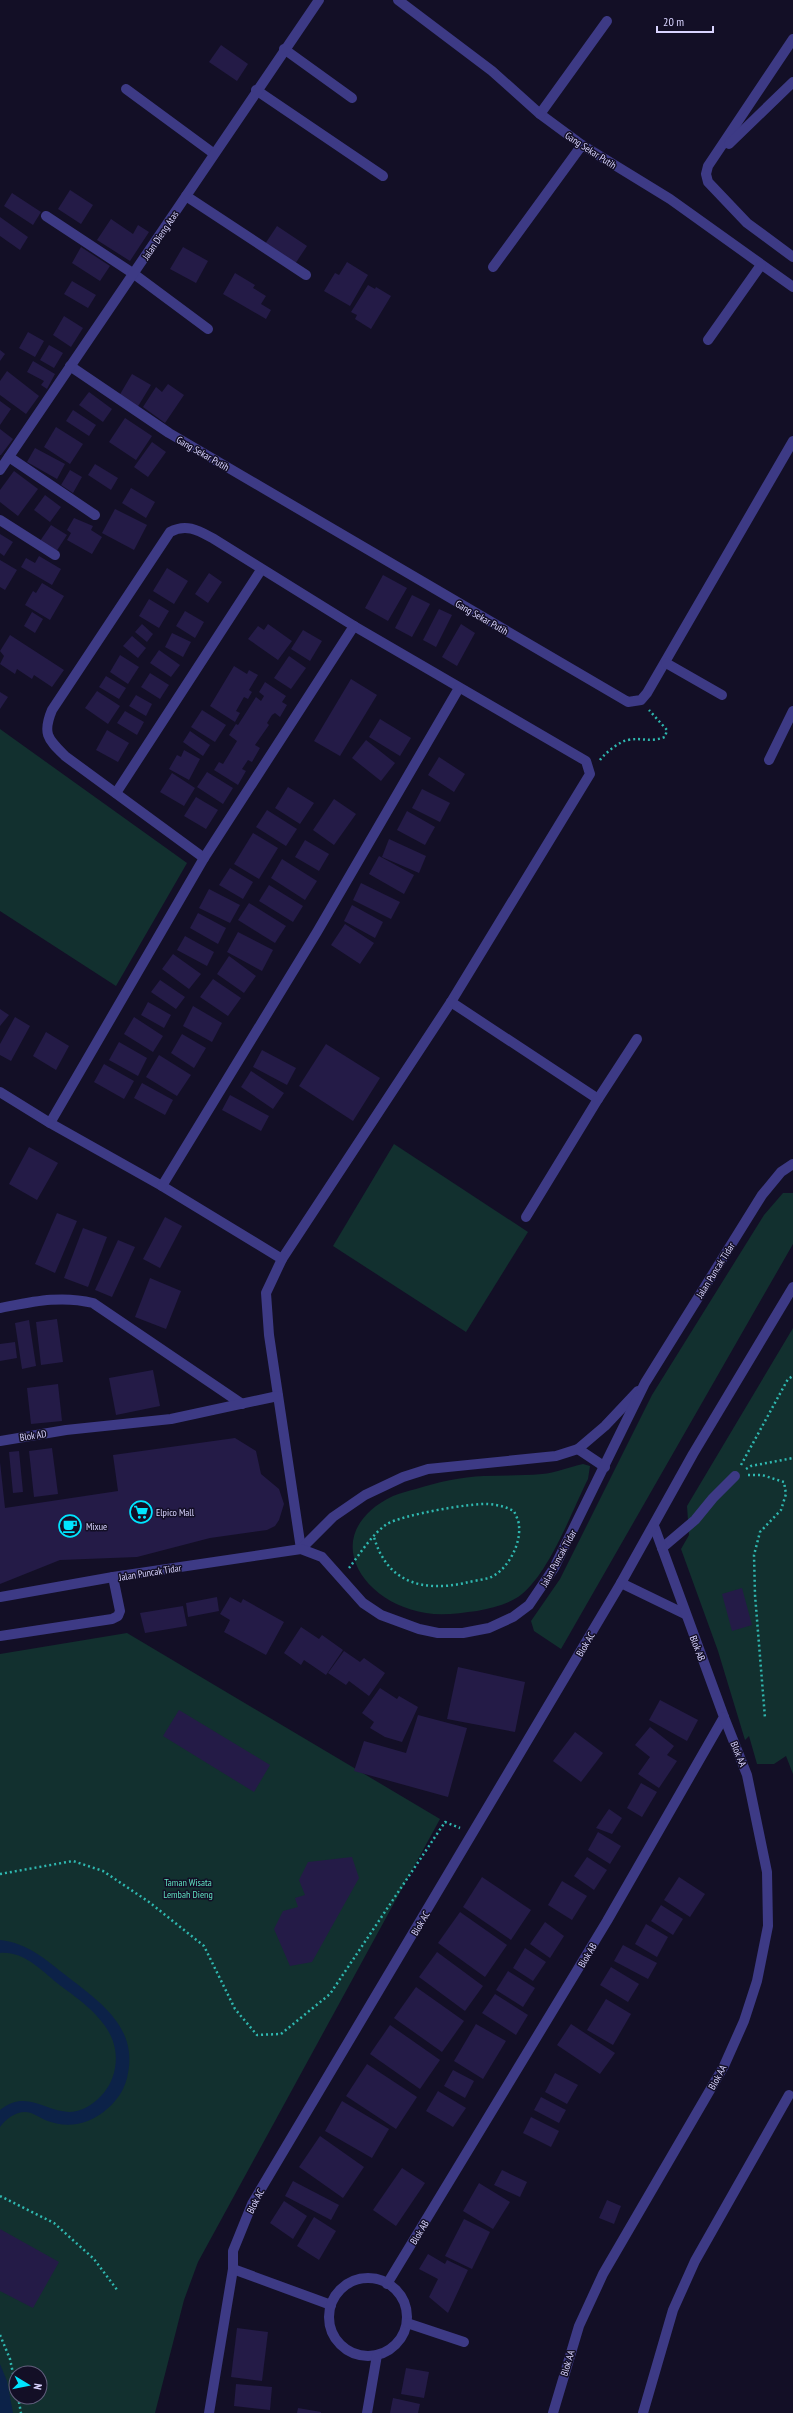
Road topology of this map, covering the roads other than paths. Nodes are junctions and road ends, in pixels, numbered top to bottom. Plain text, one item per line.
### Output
1 (319, 0) edge
2 (398, 0) edge
3 (607, 21) dead end
4 (793, 39) edge
5 (284, 49) junction
6 (793, 82) edge
7 (126, 88) dead end
8 (256, 90) junction
9 (352, 98) dead end
10 (540, 114) junction
11 (582, 145) junction
12 (213, 153) junction
13 (715, 158) junction
14 (383, 176) dead end
15 (186, 196) junction
16 (46, 216) dead end
17 (793, 257) edge
18 (761, 265) junction
19 (493, 267) dead end
20 (134, 274) junction
21 (306, 275) dead end
22 (793, 287) edge
23 (208, 329) dead end
24 (708, 340) dead end
25 (70, 366) junction
26 (793, 440) edge
27 (9, 457) junction
28 (0, 470) edge
29 (95, 515) dead end
30 (0, 520) edge
31 (55, 554) dead end
32 (261, 570) junction
33 (354, 626) junction
34 (666, 663) junction
35 (459, 688) junction
36 (722, 695) dead end
37 (793, 711) edge
38 (769, 760) dead end
39 (116, 793) junction
40 (204, 858) junction
41 (451, 1002) junction
42 (637, 1039) dead end
43 (0, 1092) edge
44 (598, 1099) junction
45 (50, 1122) junction
46 (793, 1164) edge
47 (162, 1186) junction
48 (526, 1217) dead end
49 (282, 1259) junction
50 (793, 1287) edge
51 (0, 1308) edge
52 (645, 1383) junction
53 (278, 1396) junction
54 (242, 1404) junction
55 (0, 1441) edge
56 (578, 1449) junction
57 (605, 1467) junction
58 (736, 1476) road end
59 (654, 1526) junction
60 (662, 1548) junction
61 (301, 1549) junction
62 (113, 1577) junction
63 (622, 1583) junction
64 (0, 1597) edge
65 (685, 1614) junction
66 (0, 1636) edge
67 (724, 1717) junction
68 (789, 2095) dead end
69 (233, 2269) junction
70 (387, 2284) junction
71 (331, 2305) junction
72 (407, 2323) junction
73 (464, 2342) dead end
74 (377, 2355) junction
75 (209, 2413) edge
76 (367, 2413) edge
77 (553, 2413) edge
78 (643, 2413) edge

1 - 5 street, Jalan Dieng Atas
2 - 10 street, Gang Sekar Putih
3 - 10 street
4 - 13 street
5 - 8 street, Jalan Dieng Atas
5 - 9 street
6 - 13 street
7 - 12 street
8 - 12 street, Jalan Dieng Atas
8 - 14 street
10 - 11 street, Gang Sekar Putih
11 - 18 street, Gang Sekar Putih
11 - 19 street
12 - 15 street, Jalan Dieng Atas
13 - 17 street
15 - 20 street, Jalan Dieng Atas
15 - 21 street
16 - 20 street
18 - 22 street, Gang Sekar Putih
18 - 24 street
20 - 23 street
20 - 25 street, Jalan Dieng Atas
25 - 27 street, Jalan Dieng Atas
25 - 34 street, Gang Sekar Putih
26 - 34 street
27 - 28 street, Jalan Dieng Atas
27 - 29 street
30 - 31 street
32 - 33 street
32 - 39 street
32 - 39 street
33 - 35 street
33 - 40 street
34 - 36 street
35 - 41 street
35 - 47 street
37 - 38 street
39 - 40 street
40 - 45 street
41 - 44 street
41 - 49 street
42 - 44 street
43 - 45 street
44 - 48 street
45 - 47 street
46 - 52 street, Jalan Puncak Tidar
47 - 49 street
49 - 53 street
50 - 59 street, Blok AC
51 - 54 street
52 - 56 street, Jalan Puncak Tidar
52 - 57 street, Jalan Puncak Tidar
53 - 54 street, Blok AD
53 - 61 street
54 - 55 street, Blok AD
56 - 57 street
56 - 61 street, Jalan Puncak Tidar
57 - 61 street, Jalan Puncak Tidar
58 - 60 street
59 - 60 street, Blok AB
59 - 63 street, Blok AC
60 - 65 street, Blok AB
61 - 62 street, Jalan Puncak Tidar
62 - 64 street, Jalan Puncak Tidar
62 - 66 street
63 - 65 street
63 - 69 street, Blok AC
65 - 67 street, Blok AB
67 - 70 street, Blok AB
67 - 77 street, Blok AA
68 - 78 street
69 - 71 street
69 - 75 street, Blok AC
70 - 71 street
70 - 72 street
71 - 74 street
72 - 73 street
72 - 74 street
74 - 76 street

